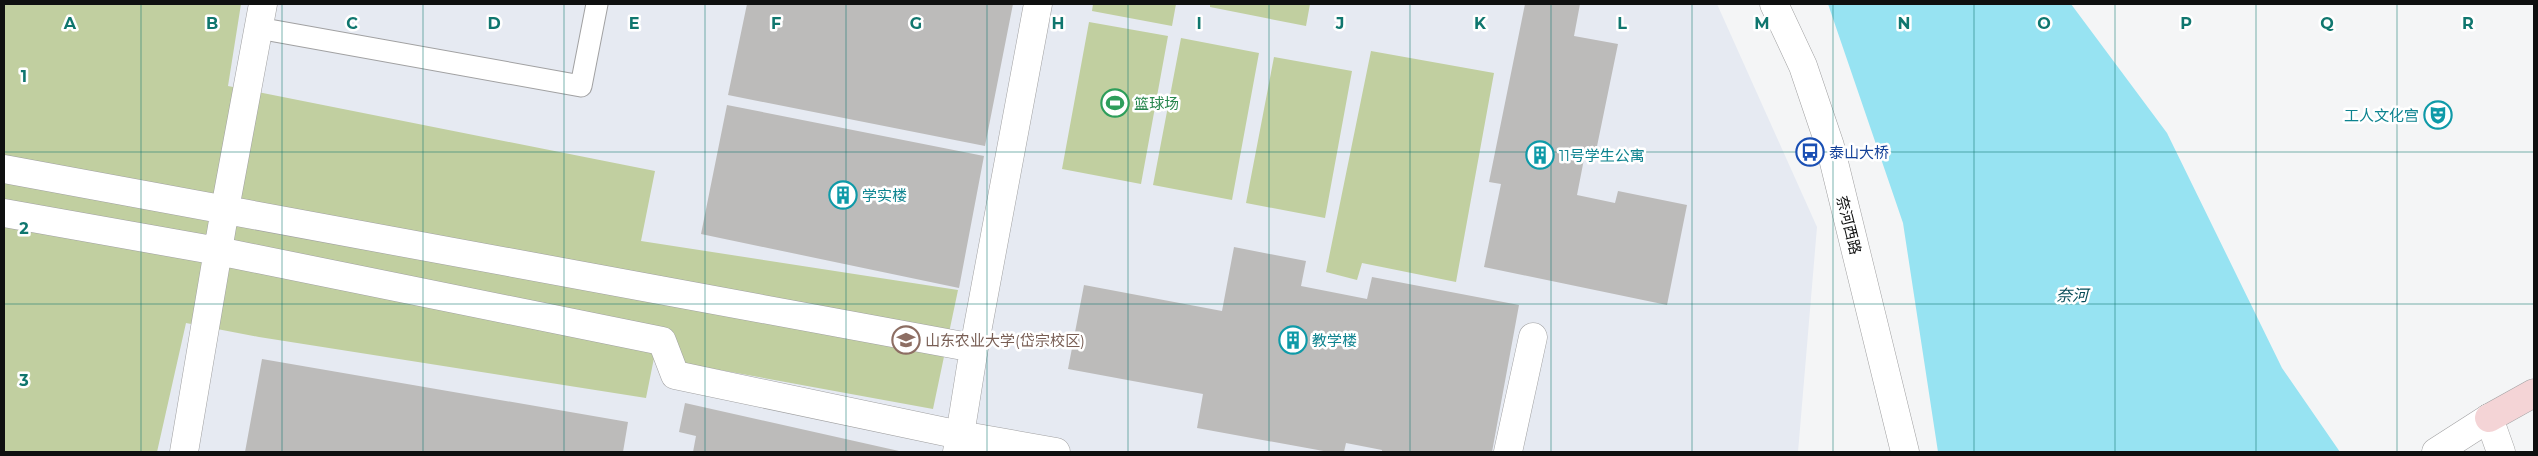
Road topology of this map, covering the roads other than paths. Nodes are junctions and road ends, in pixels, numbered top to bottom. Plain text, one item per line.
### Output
1 (597, 4) edge
2 (1038, 4) edge
3 (1774, 4) edge
4 (261, 16) edge
5 (4, 169) edge
6 (224, 209) junction
7 (4, 213) edge
8 (218, 251) junction
9 (1533, 338) dead end
10 (974, 348) junction
11 (2534, 393) edge
12 (2489, 418) junction
13 (959, 444) edge
14 (184, 452) edge
15 (1056, 452) edge
16 (1508, 452) edge
17 (1905, 452) edge
18 (2436, 452) edge
19 (2501, 452) edge

1 - 4 lane
2 - 10 street
3 - 17 street, 奈河西路
4 - 6 street
5 - 6 street
6 - 8 street
6 - 10 street
7 - 8 street
8 - 13 street
8 - 14 street
9 - 16 street
10 - 13 street
11 - 12 main road
12 - 18 street
12 - 19 street
13 - 15 street

